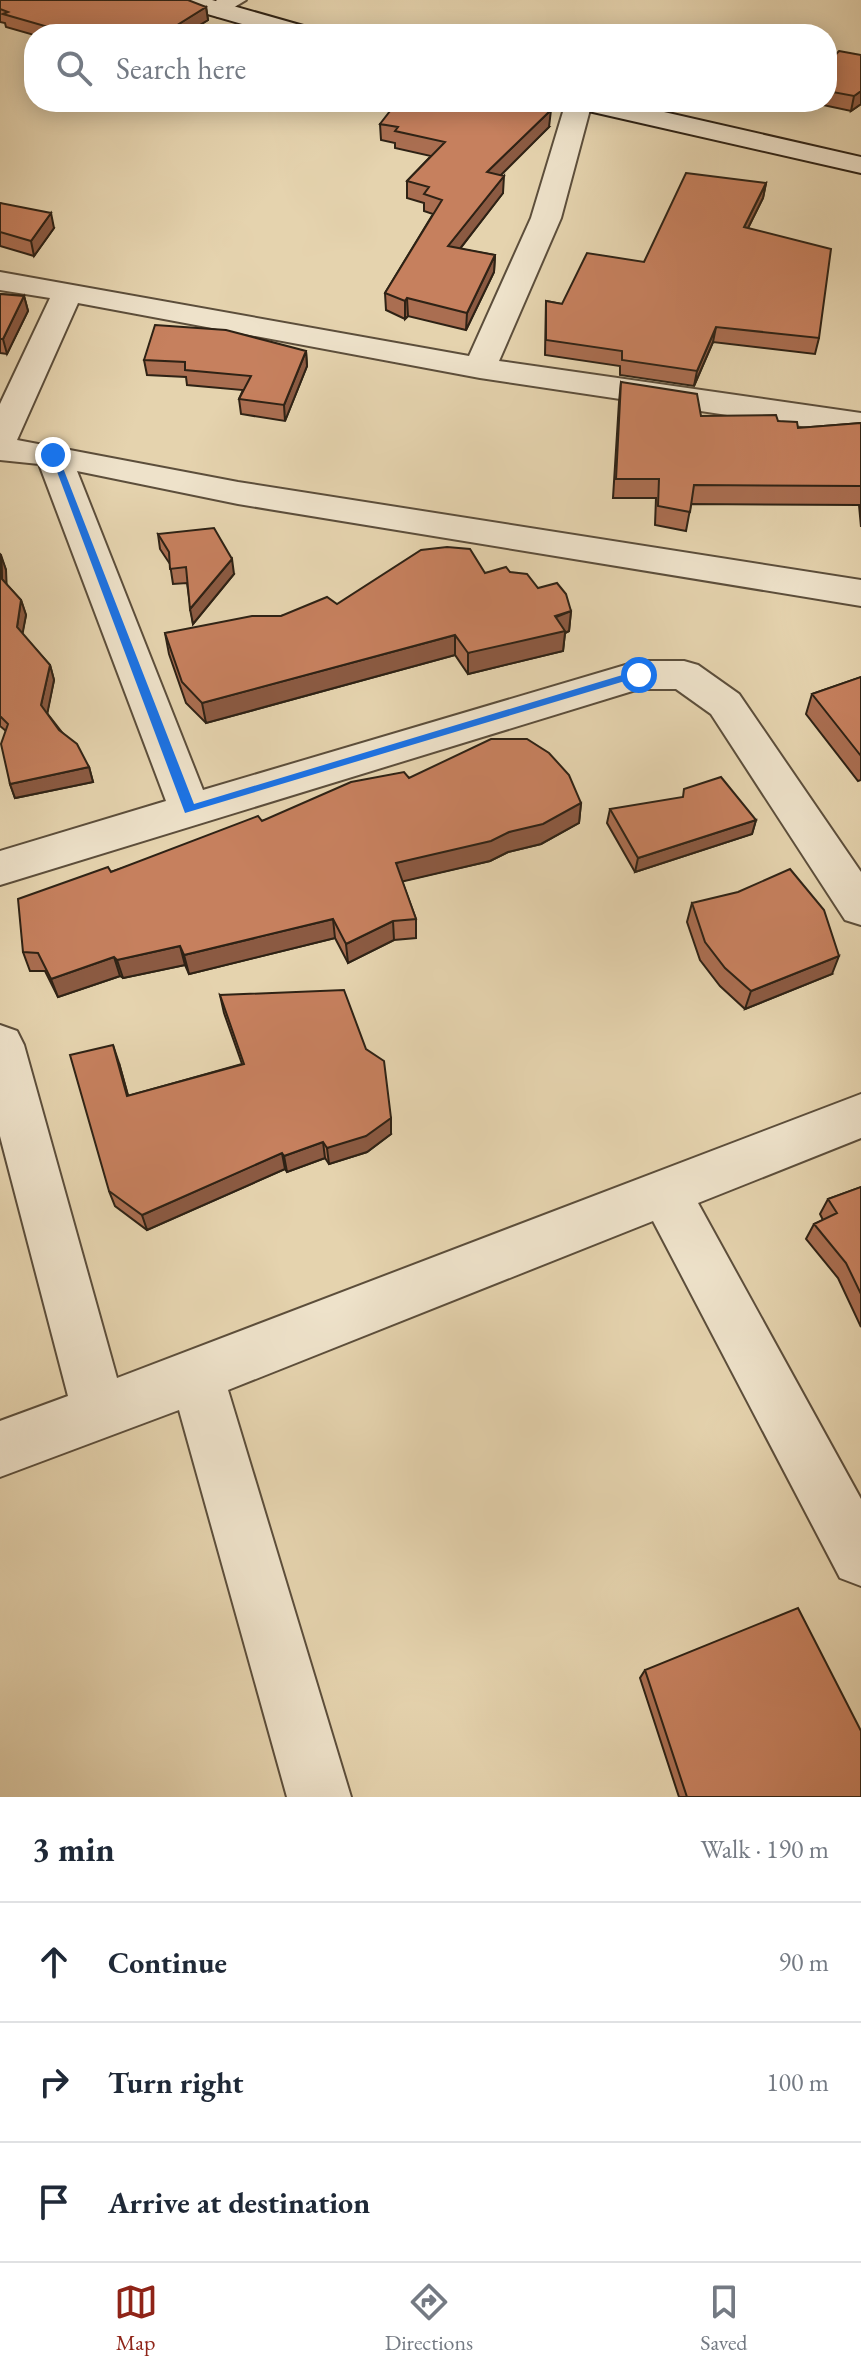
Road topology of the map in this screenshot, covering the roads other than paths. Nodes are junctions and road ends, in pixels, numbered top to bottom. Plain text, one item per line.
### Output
1 (185, 0) edge
2 (226, 5) edge
3 (278, 24) edge
4 (578, 112) edge
5 (625, 112) edge
6 (861, 165) edge
7 (0, 281) edge
8 (68, 292) junction
9 (480, 368) junction
10 (861, 424) edge
11 (0, 440) edge
12 (0, 449) edge
13 (53, 455) junction
14 (861, 593) edge
15 (190, 810) junction
16 (0, 868) edge
17 (861, 907) edge
18 (0, 1045) edge
19 (861, 1116) edge
20 (664, 1191) junction
21 (197, 1376) junction
22 (99, 1411) junction
23 (0, 1449) edge
24 (861, 1557) edge
25 (319, 1797) edge

1 - 2 street
2 - 3 street
4 - 9 street
5 - 6 street
7 - 8 street
8 - 9 street
8 - 11 street
9 - 10 street
12 - 13 street
13 - 14 street
13 - 15 street
15 - 16 street
15 - 17 street
18 - 22 street
19 - 20 street
20 - 21 street
20 - 24 street
21 - 22 street
21 - 25 street
22 - 23 street

